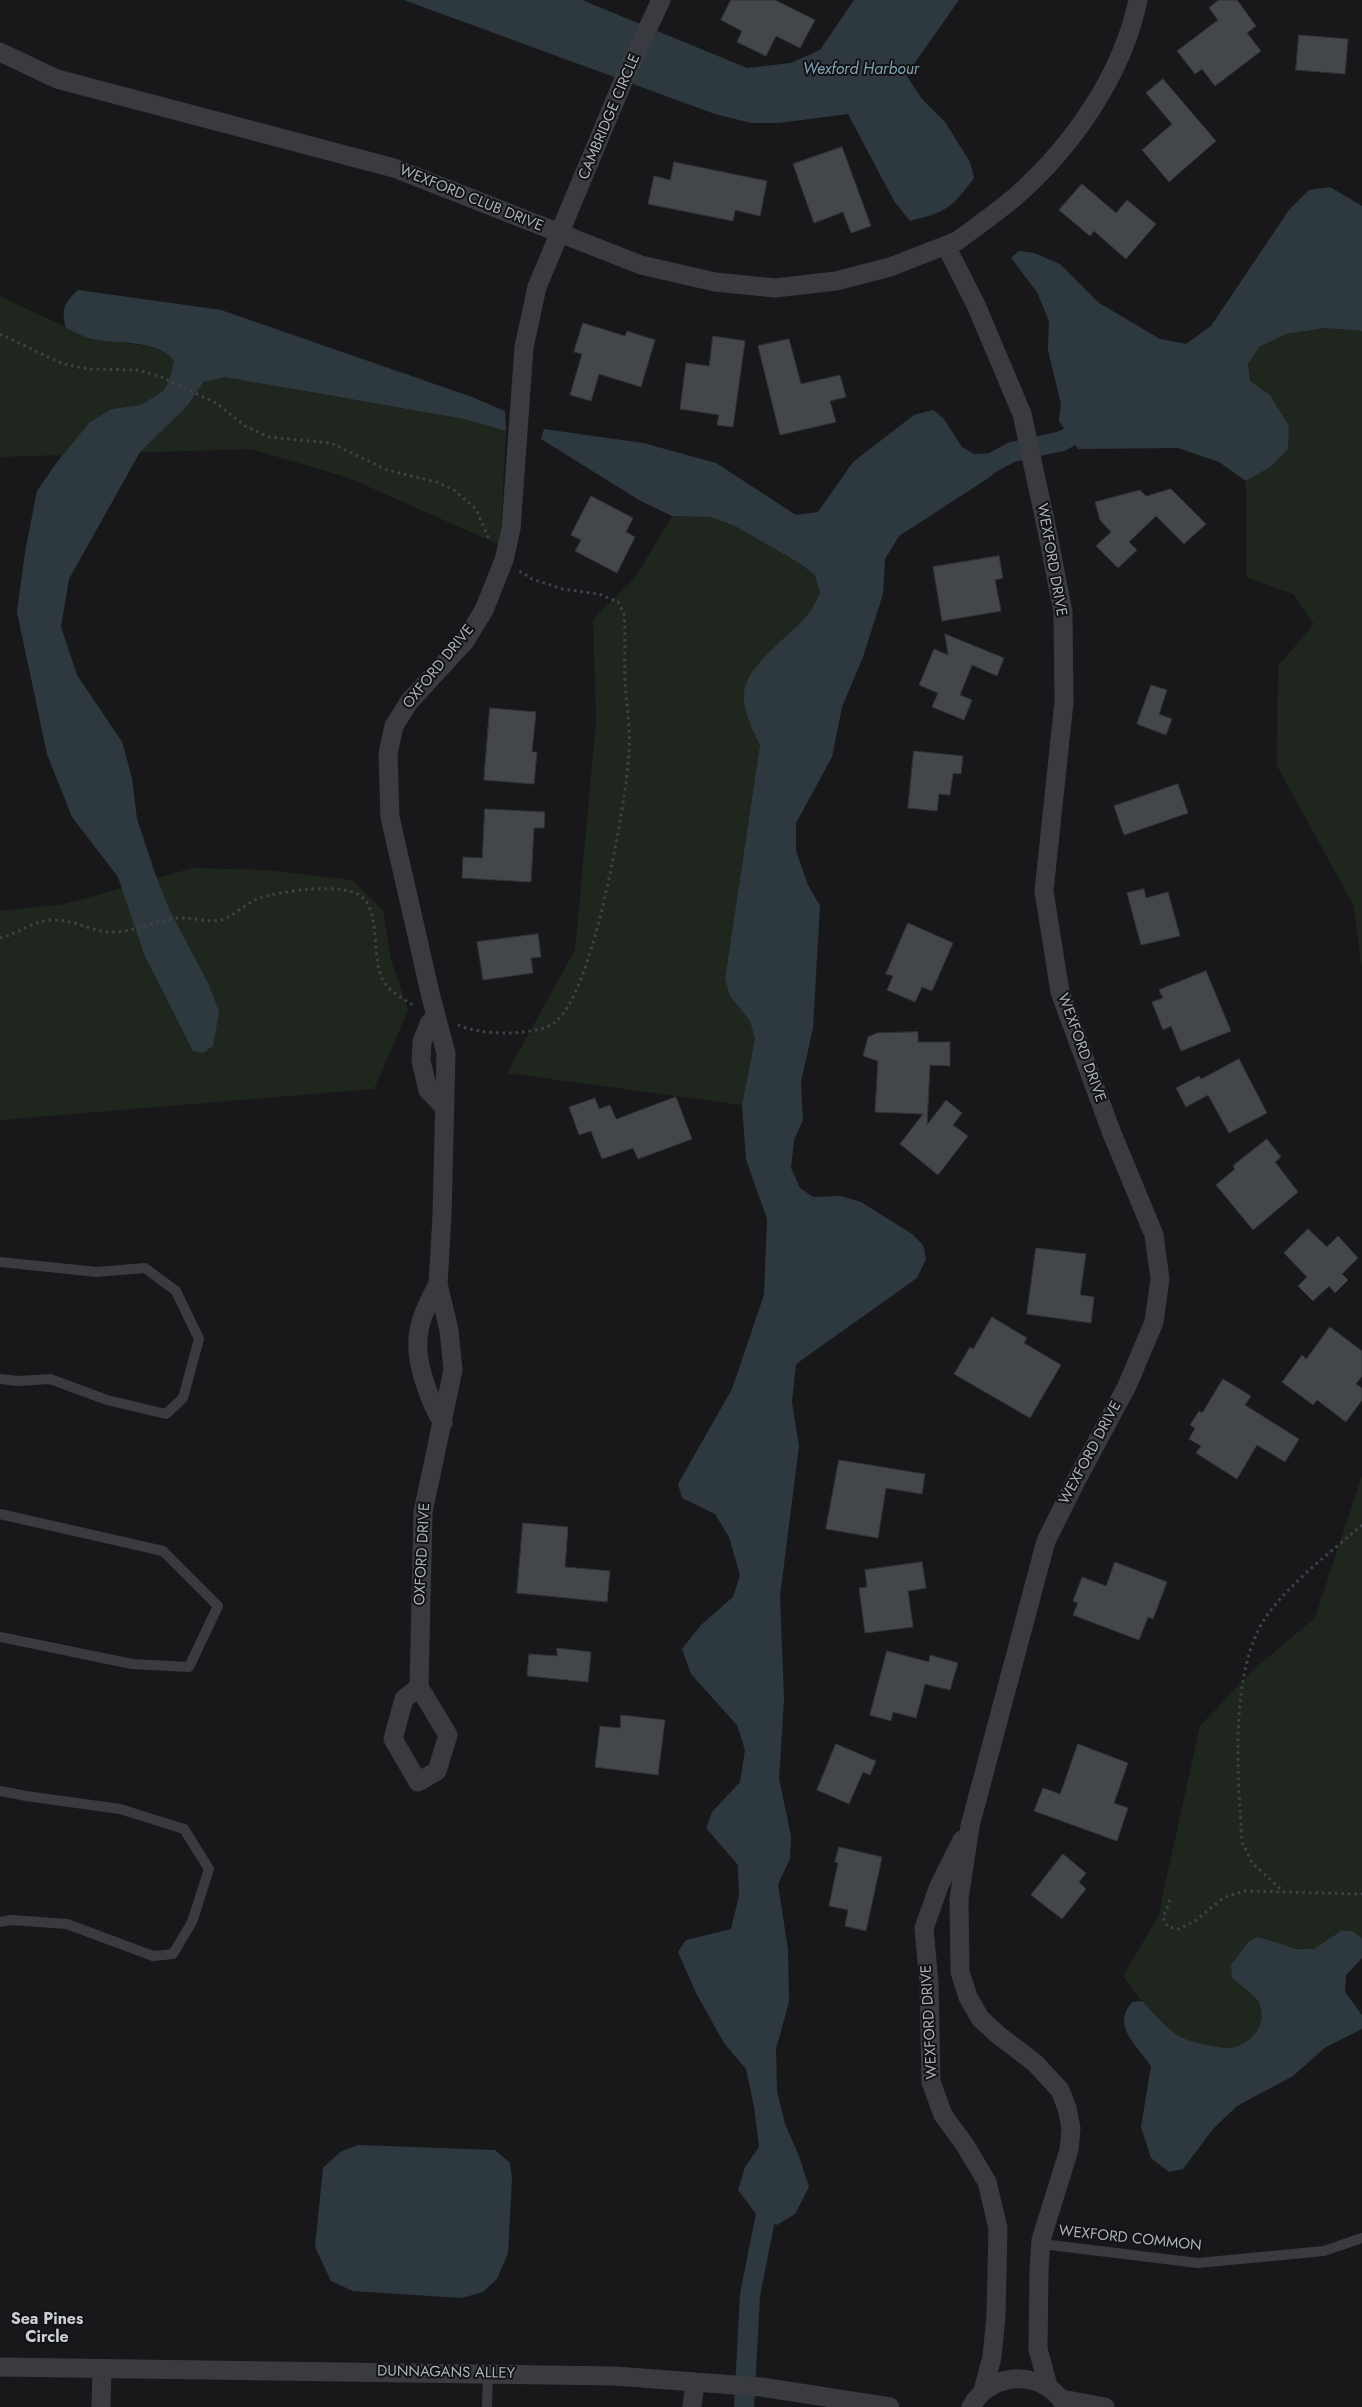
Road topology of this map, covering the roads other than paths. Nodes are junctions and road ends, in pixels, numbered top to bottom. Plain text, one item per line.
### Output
1 (661, 0) edge
2 (1138, 0) edge
3 (0, 52) edge
4 (561, 235) junction
5 (946, 246) junction
6 (0, 1262) edge
7 (438, 1284) junction
8 (0, 1380) edge
9 (443, 1423) junction
10 (0, 1514) edge
11 (0, 1637) edge
12 (418, 1687) dead end
13 (0, 1791) edge
14 (970, 1826) junction
15 (0, 1922) edge
16 (1362, 2238) edge
17 (1042, 2244) junction
18 (0, 2367) edge
19 (102, 2369) junction
20 (488, 2374) junction
21 (695, 2382) junction
22 (1048, 2386) junction
23 (972, 2402) edge
24 (1064, 2403) edge
25 (101, 2407) edge
26 (487, 2407) edge
27 (692, 2407) edge
28 (890, 2407) edge
29 (1105, 2407) edge

1 - 4 street, CAMBRIDGE CIRCLE
2 - 5 street, WEXFORD CLUB DRIVE
3 - 4 street, WEXFORD CLUB DRIVE
4 - 5 street, WEXFORD CLUB DRIVE
4 - 7 street, OXFORD DRIVE
5 - 14 street, WEXFORD DRIVE
6 - 8 lane
7 - 9 street, OXFORD DRIVE
7 - 9 street, OXFORD DRIVE
9 - 12 street, OXFORD DRIVE
10 - 11 lane
13 - 15 lane
14 - 17 street, WEXFORD DRIVE
14 - 23 street, WEXFORD DRIVE
16 - 17 lane, WEXFORD COMMON
17 - 22 street, WEXFORD DRIVE
18 - 19 street, DUNNAGANS ALLEY
19 - 20 street, DUNNAGANS ALLEY
19 - 25 street
20 - 21 street, DUNNAGANS ALLEY
20 - 26 lane
21 - 27 street
21 - 28 street, DUNNAGANS ALLEY
22 - 23 street, WEXFORD DRIVE
22 - 24 street, WEXFORD DRIVE
24 - 29 street

